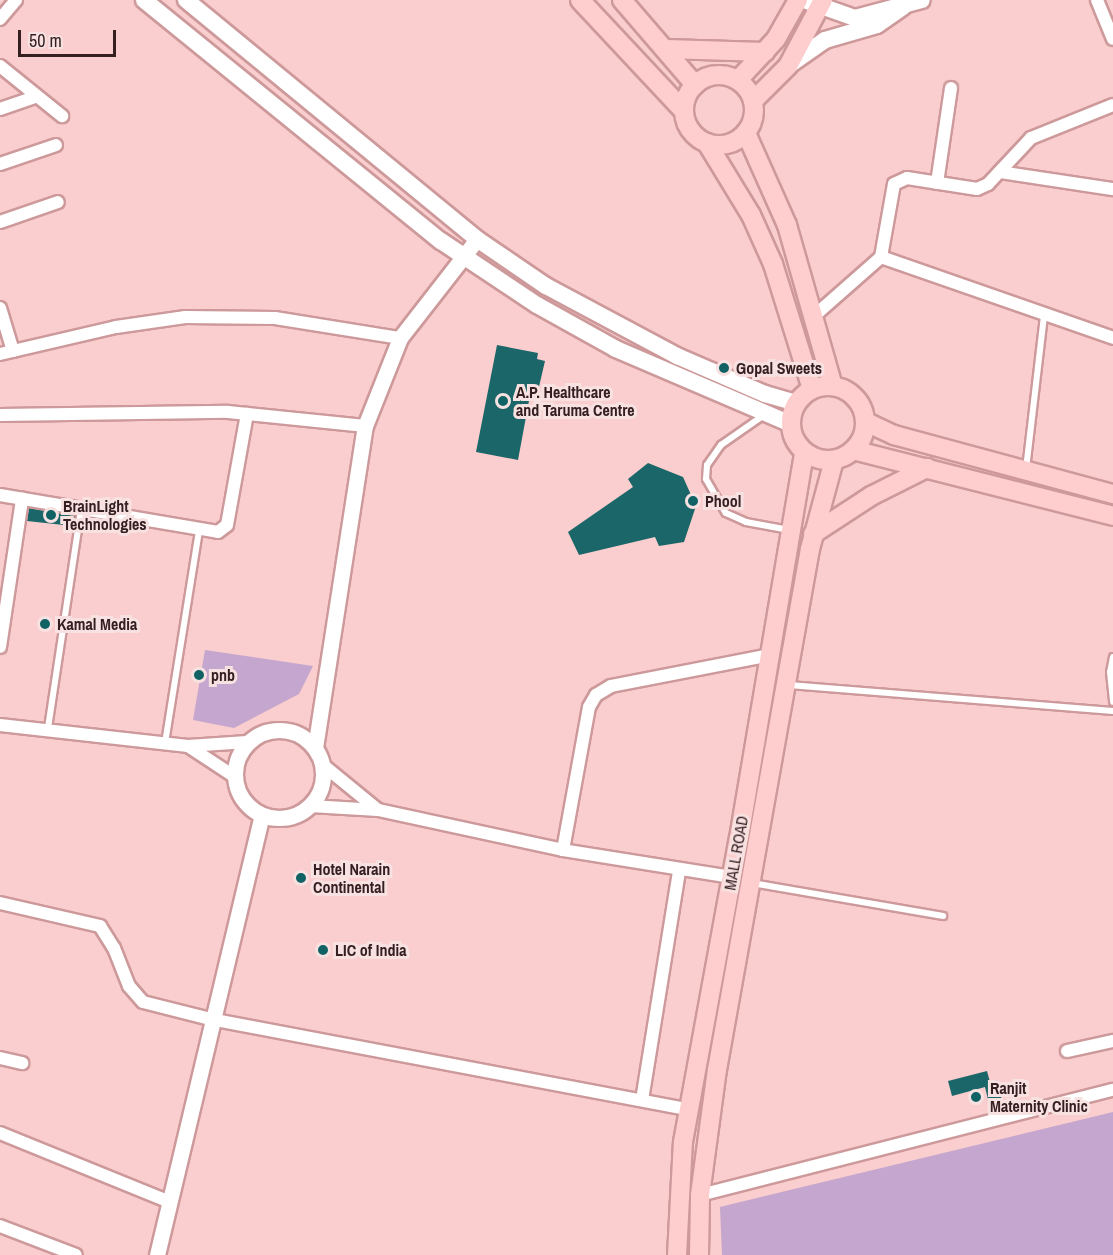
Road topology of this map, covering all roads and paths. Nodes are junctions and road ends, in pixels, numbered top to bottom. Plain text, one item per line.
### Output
1 (16, 0) edge
2 (144, 0) edge
3 (186, 0) edge
4 (580, 0) edge
5 (622, 0) edge
6 (798, 0) edge
7 (922, 0) edge
8 (1096, 0) edge
9 (815, 2) edge
10 (903, 7) junction
11 (0, 19) edge
12 (1113, 39) edge
13 (666, 49) junction
14 (765, 52) junction
15 (0, 66) edge
16 (788, 66) junction
17 (739, 79) junction
18 (695, 85) junction
19 (951, 88) dead end
20 (37, 96) junction
21 (753, 101) junction
22 (1113, 105) edge
23 (0, 109) edge
24 (684, 111) junction
25 (63, 116) dead end
26 (746, 133) junction
27 (707, 143) junction
28 (56, 146) dead end
29 (0, 164) edge
30 (1000, 172) junction
31 (937, 183) junction
32 (1113, 189) edge
33 (58, 202) dead end
34 (0, 222) edge
35 (477, 239) junction
36 (461, 256) junction
37 (881, 257) junction
38 (0, 308) edge
39 (1044, 315) junction
40 (814, 316) junction
41 (400, 338) junction
42 (1113, 338) edge
43 (13, 351) junction
44 (0, 354) edge
45 (833, 386) junction
46 (812, 389) junction
47 (796, 403) junction
48 (769, 412) junction
49 (247, 414) junction
50 (0, 415) edge
51 (866, 422) junction
52 (791, 424) junction
53 (365, 426) junction
54 (853, 450) junction
55 (804, 452) junction
56 (834, 460) junction
57 (927, 468) junction
58 (1026, 469) junction
59 (1113, 494) edge
60 (0, 495) edge
61 (22, 499) junction
62 (81, 509) junction
63 (1113, 516) edge
64 (199, 530) junction
65 (792, 531) junction
66 (813, 534) junction
67 (0, 647) edge
68 (771, 654) junction
69 (1113, 657) edge
70 (785, 685) junction
71 (1113, 702) edge
72 (319, 704) junction
73 (1113, 711) edge
74 (0, 725) edge
75 (48, 728) junction
76 (297, 732) junction
77 (247, 742) junction
78 (165, 743) junction
79 (188, 746) junction
80 (315, 748) junction
81 (323, 765) junction
82 (235, 777) junction
83 (310, 806) junction
84 (378, 810) junction
85 (262, 815) junction
86 (563, 850) junction
87 (679, 870) junction
88 (732, 877) junction
89 (751, 883) junction
90 (0, 903) edge
91 (943, 916) dead end
92 (210, 1019) junction
93 (1113, 1041) edge
94 (1067, 1051) dead end
95 (0, 1058) edge
96 (22, 1063) dead end
97 (1113, 1090) edge
98 (642, 1101) junction
99 (688, 1109) junction
100 (0, 1133) edge
101 (700, 1195) junction
102 (170, 1203) junction
103 (0, 1226) edge
104 (76, 1255) edge
105 (157, 1255) edge
106 (677, 1255) edge
107 (699, 1255) edge

1 - 11 street
2 - 36 main road
3 - 35 main road
4 - 24 main road
5 - 13 main road
6 - 14 main road
7 - 10 main road
8 - 12 street
9 - 10 main road
9 - 16 main road
10 - 16 main road
13 - 14 main road
13 - 18 main road
14 - 17 main road
15 - 20 street
16 - 21 main road
17 - 18 main road
17 - 21 main road
18 - 24 main road
19 - 31 street
20 - 23 street
20 - 25 street
21 - 26 main road
22 - 30 street
24 - 27 main road
26 - 27 main road
26 - 40 main road
27 - 46 main road
28 - 29 street
30 - 31 street
30 - 32 street
31 - 37 street
33 - 34 street
35 - 36 street
35 - 47 main road
36 - 41 street
36 - 48 main road
37 - 39 street
37 - 40 street
38 - 43 street
39 - 42 street
39 - 58 lane
40 - 45 main road
41 - 43 street
41 - 53 street
43 - 44 street
45 - 46 main road
45 - 51 main road
46 - 47 main road
47 - 52 main road
48 - 52 main road
48 - 65 lane
49 - 50 street
49 - 53 street
49 - 64 street
51 - 54 main road
51 - 58 main road
52 - 55 main road
53 - 72 street
54 - 56 main road
54 - 57 main road
55 - 56 main road
55 - 65 main road, MALL ROAD
56 - 66 main road, MALL ROAD
57 - 63 main road
57 - 66 main road
58 - 59 main road
60 - 61 street
61 - 62 street
61 - 67 street
62 - 64 street
62 - 75 lane
64 - 78 lane
65 - 68 main road, MALL ROAD
66 - 70 main road, MALL ROAD
68 - 86 street
68 - 88 main road, MALL ROAD
69 - 71 lane
70 - 73 lane
70 - 89 main road, MALL ROAD
72 - 76 street
72 - 80 street
74 - 75 street
75 - 78 street
76 - 77 street
76 - 80 street
77 - 79 street
77 - 82 street
78 - 79 street
79 - 82 street
80 - 81 street
81 - 83 street
81 - 84 street
82 - 85 street
83 - 84 street
83 - 85 street
84 - 86 street
85 - 92 street
86 - 87 street
87 - 88 street
87 - 98 street
88 - 99 main road, MALL ROAD
89 - 91 lane
89 - 101 main road, MALL ROAD
90 - 92 street
92 - 98 street
92 - 102 street
93 - 94 street
95 - 96 street
97 - 101 street
98 - 99 street
99 - 106 main road, MALL ROAD
100 - 102 street
101 - 107 main road, MALL ROAD
102 - 105 street
103 - 104 street

